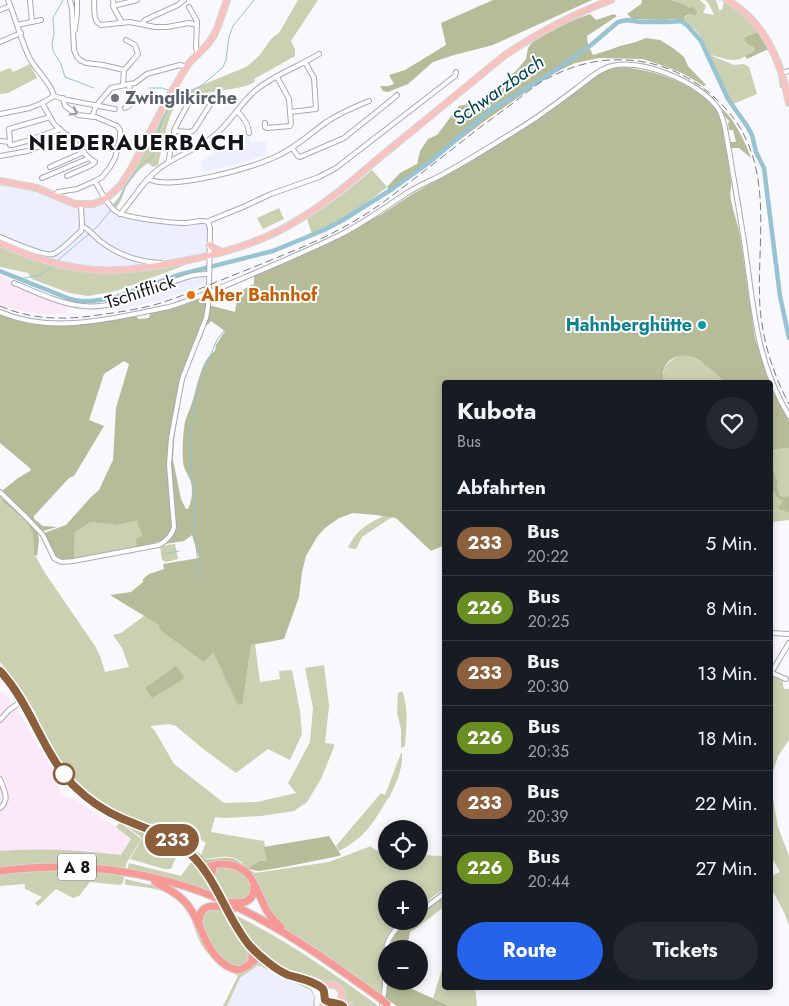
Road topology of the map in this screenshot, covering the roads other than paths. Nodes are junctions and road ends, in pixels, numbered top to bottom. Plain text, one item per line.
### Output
1 (8, 0) edge
2 (30, 0) edge
3 (70, 0) edge
4 (78, 0) edge
5 (94, 0) edge
6 (113, 0) edge
7 (138, 0) edge
8 (184, 0) edge
9 (227, 0) edge
10 (611, 0) edge
11 (727, 0) edge
12 (10, 6) junction
13 (113, 6) junction
14 (189, 7) dead end
15 (0, 10) edge
16 (41, 20) dead end
17 (32, 22) junction
18 (122, 23) junction
19 (142, 24) junction
20 (18, 25) junction
21 (197, 25) junction
22 (73, 31) junction
23 (21, 33) junction
24 (126, 40) dead end
25 (0, 42) edge
26 (198, 54) junction
27 (318, 54) dead end
28 (305, 62) junction
29 (187, 67) junction
30 (124, 70) junction
31 (789, 71) edge
32 (456, 72) dead end
33 (782, 73) junction
34 (277, 77) junction
35 (129, 84) junction
36 (123, 85) junction
37 (396, 95) dead end
38 (54, 96) junction
39 (215, 97) dead end
40 (62, 98) junction
41 (369, 101) dead end
42 (189, 102) dead end
43 (42, 103) junction
44 (789, 103) edge
45 (96, 106) junction
46 (125, 108) dead end
47 (115, 109) dead end
48 (237, 111) junction
49 (290, 112) junction
50 (0, 114) edge
51 (92, 116) junction
52 (50, 117) junction
53 (265, 123) dead end
54 (60, 129) junction
55 (174, 131) junction
56 (249, 133) dead end
57 (67, 136) junction
58 (0, 141) edge
59 (10, 142) junction
60 (292, 148) junction
61 (84, 152) junction
62 (0, 156) edge
63 (89, 158) junction
64 (168, 163) junction
65 (50, 167) dead end
66 (66, 176) dead end
67 (42, 178) dead end
68 (148, 179) junction
69 (0, 181) edge
70 (95, 182) junction
71 (55, 196) junction
72 (105, 199) junction
73 (81, 205) junction
74 (120, 214) junction
75 (208, 222) junction
76 (82, 226) junction
77 (0, 237) edge
78 (0, 243) edge
79 (210, 245) junction
80 (222, 252) junction
81 (210, 255) junction
82 (170, 264) junction
83 (209, 272) junction
84 (14, 283) dead end
85 (209, 292) junction
86 (0, 312) edge
87 (771, 380) edge
88 (773, 384) edge
89 (789, 416) edge
90 (0, 492) edge
91 (773, 634) edge
92 (789, 634) edge
93 (789, 643) edge
94 (773, 670) edge
95 (0, 671) edge
96 (773, 674) edge
97 (786, 679) dead end
98 (22, 701) junction
99 (0, 720) edge
100 (0, 779) edge
101 (0, 808) edge
102 (222, 864) junction
103 (213, 867) junction
104 (204, 869) junction
105 (0, 871) edge
106 (0, 876) edge
107 (211, 880) junction
108 (155, 882) junction
109 (254, 883) junction
110 (442, 895) edge
111 (220, 896) junction
112 (428, 905) edge
113 (233, 913) junction
114 (200, 928) junction
115 (396, 930) edge
116 (292, 938) junction
117 (250, 946) junction
118 (260, 956) junction
119 (252, 959) junction
120 (247, 966) junction
121 (277, 968) junction
122 (329, 984) junction
123 (341, 998) junction
124 (328, 1002) edge
125 (383, 1003) edge
126 (343, 1006) edge
127 (349, 1006) edge

1 - 12 street
2 - 17 street
3 - 22 street
4 - 22 street
5 - 18 street
6 - 13 street
7 - 13 street
8 - 19 street
9 - 26 main road
10 - 80 main road
11 - 33 main road
12 - 15 street
12 - 20 street
13 - 18 street
14 - 21 street
16 - 17 street
17 - 20 street
18 - 19 street
19 - 21 street
20 - 23 street
21 - 26 street
22 - 30 street
23 - 25 street
23 - 38 street
24 - 30 street
26 - 29 main road
27 - 28 street
28 - 34 street
28 - 49 street
29 - 35 street
29 - 72 main road
30 - 36 street
31 - 33 street
32 - 75 street
33 - 44 main road
34 - 48 street
34 - 49 street
35 - 36 street
35 - 46 street
36 - 45 street
37 - 60 street
38 - 40 street
38 - 43 street
39 - 55 street
40 - 45 street
40 -> 51 street
41 - 60 street
42 - 55 street
43 - 50 street
43 - 52 street
45 - 47 street
45 - 51 street
48 - 56 street
48 - 64 street
49 - 53 street
51 - 70 street
52 - 54 street
52 - 59 street
54 - 57 street
54 - 59 street
55 - 64 street
57 - 61 street
57 - 62 street
58 - 59 street
60 - 68 street
61 - 63 street
61 - 65 street
63 - 66 street
63 - 67 street
64 - 68 street
68 - 74 street
69 - 71 main road
70 - 71 street
70 - 72 street
71 - 73 main road
72 - 73 main road
72 - 74 street
73 - 76 street
74 - 75 street
75 - 79 street
76 - 77 street
76 - 82 street
78 - 82 main road
79 - 80 main road
79 - 81 street
80 - 81 main road
81 - 82 main road
81 - 83 street
83 - 84 street, Tschifflick
83 - 85 street
85 - 86 street, Tschifflick
85 - 87 street, Tschifflick
85 - 90 street
88 - 89 street, Tschifflick
91 - 92 street
93 - 94 street
95 - 98 main road
96 - 97 street
98 - 99 street
98 - 104 main road
100 - 101 street
102 - 103 highway
102 - 104 highway
102 - 109 highway
103 - 104 highway
103 - 107 highway
104 - 107 main road
105 - 111 highway, A 8
106 - 108 highway, A 8
107 - 111 main road
108 - 113 highway, A 8
108 - 114 highway
109 - 111 highway
109 - 116 highway
110 - 112 street
111 - 113 main road, bridge
111 - 116 highway, A 8
113 - 114 highway
113 - 117 main road
113 - 125 highway, A 8
114 - 120 highway
115 - 125 street
116 - 125 highway, A 8
117 - 118 main road
117 - 119 highway
118 - 119 highway
118 - 120 highway
118 - 121 main road
119 - 120 highway
121 - 122 main road
121 - 124 main road
122 - 123 main road
122 - 124 main road
123 - 124 main road
123 - 127 main road
124 - 126 main road

